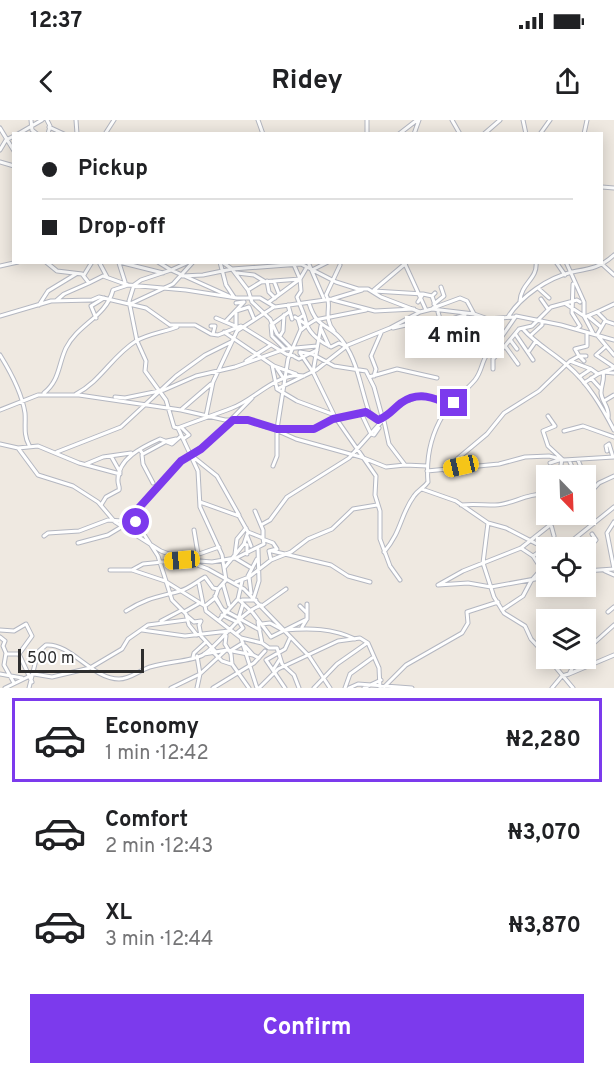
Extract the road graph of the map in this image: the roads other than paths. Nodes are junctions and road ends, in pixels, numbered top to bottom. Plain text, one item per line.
1 (42, 120) edge
2 (46, 120) edge
3 (418, 120) edge
4 (500, 120) edge
5 (31, 122) edge
6 (50, 127) junction
7 (0, 128) edge
8 (49, 132) edge
9 (62, 132) edge
10 (402, 132) edge
11 (486, 132) edge
12 (12, 137) edge
13 (6, 140) junction
14 (12, 148) edge
15 (0, 150) edge
16 (48, 264) edge
17 (91, 264) edge
18 (100, 264) edge
19 (121, 264) edge
20 (125, 264) edge
21 (161, 264) edge
22 (186, 264) edge
23 (189, 264) edge
24 (221, 264) edge
25 (224, 264) edge
26 (293, 264) edge
27 (405, 264) edge
28 (406, 264) edge
29 (536, 264) edge
30 (557, 264) edge
31 (567, 264) edge
32 (599, 264) edge
33 (340, 265) dead end
34 (310, 266) edge
35 (232, 269) junction
36 (171, 270) junction
37 (223, 271) junction
38 (120, 273) junction
39 (163, 273) junction
40 (236, 273) junction
41 (570, 273) junction
42 (78, 274) junction
43 (84, 275) junction
44 (565, 275) junction
45 (614, 275) edge
46 (180, 276) junction
47 (107, 277) junction
48 (300, 279) junction
49 (114, 280) junction
50 (333, 280) junction
51 (265, 281) junction
52 (274, 281) junction
53 (574, 282) junction
54 (89, 283) junction
55 (127, 284) junction
56 (134, 285) junction
57 (441, 287) dead end
58 (165, 288) junction
59 (538, 288) junction
60 (362, 290) junction
61 (249, 291) junction
62 (373, 291) junction
63 (269, 292) junction
64 (417, 293) junction
65 (279, 294) junction
66 (423, 294) junction
67 (231, 296) junction
68 (105, 298) junction
69 (251, 298) junction
70 (275, 298) junction
71 (549, 298) dead end
72 (110, 299) junction
73 (264, 299) junction
74 (541, 299) dead end
75 (243, 300) junction
76 (328, 300) junction
77 (422, 300) junction
78 (57, 301) junction
79 (520, 301) junction
80 (269, 302) junction
81 (418, 302) dead end
82 (574, 302) junction
83 (580, 302) dead end
84 (236, 303) dead end
85 (309, 303) junction
86 (130, 304) junction
87 (298, 304) junction
88 (566, 304) junction
89 (614, 304) edge
90 (39, 305) junction
91 (288, 305) junction
92 (274, 307) junction
93 (414, 309) junction
94 (436, 309) junction
95 (548, 309) junction
96 (573, 309) junction
97 (368, 310) junction
98 (426, 310) junction
99 (236, 311) junction
100 (264, 312) junction
101 (290, 312) junction
102 (420, 312) junction
103 (597, 312) junction
104 (472, 314) junction
105 (284, 315) junction
106 (304, 315) junction
107 (0, 316) edge
108 (516, 316) junction
109 (327, 317) junction
110 (508, 317) junction
111 (585, 317) junction
112 (96, 318) junction
113 (216, 318) dead end
114 (254, 319) junction
115 (316, 320) junction
116 (438, 320) dead end
117 (226, 321) junction
118 (299, 321) junction
119 (541, 321) junction
120 (605, 321) junction
121 (273, 323) junction
122 (614, 324) edge
123 (307, 325) junction
124 (178, 326) junction
125 (321, 326) junction
126 (215, 327) dead end
127 (236, 327) junction
128 (242, 327) junction
129 (601, 327) junction
130 (390, 328) junction
131 (576, 329) junction
132 (524, 330) junction
133 (299, 331) junction
134 (382, 331) junction
135 (224, 332) junction
136 (335, 332) junction
137 (587, 333) junction
138 (213, 334) junction
139 (515, 334) junction
140 (595, 334) junction
141 (279, 336) junction
142 (530, 336) junction
143 (232, 339) junction
144 (319, 339) junction
145 (276, 340) junction
146 (510, 340) junction
147 (614, 340) edge
148 (137, 341) junction
149 (536, 341) junction
150 (272, 345) junction
151 (329, 346) junction
152 (346, 346) junction
153 (505, 346) junction
154 (317, 348) junction
155 (283, 349) junction
156 (517, 349) dead end
157 (607, 350) junction
158 (293, 351) junction
159 (529, 351) junction
160 (309, 354) junction
161 (0, 355) edge
162 (261, 355) junction
163 (316, 356) junction
164 (579, 356) junction
165 (586, 356) dead end
166 (614, 356) edge
167 (304, 357) junction
168 (533, 360) dead end
169 (584, 361) dead end
170 (326, 362) junction
171 (608, 362) junction
172 (568, 363) junction
173 (518, 364) dead end
174 (274, 366) junction
175 (356, 368) junction
176 (614, 368) edge
177 (287, 369) junction
178 (493, 369) dead end
179 (591, 369) junction
180 (217, 371) junction
181 (313, 372) junction
182 (603, 372) junction
183 (614, 373) edge
184 (296, 374) junction
185 (598, 374) junction
186 (306, 376) junction
187 (372, 376) junction
188 (579, 377) junction
189 (285, 378) junction
190 (437, 378) dead end
191 (591, 378) junction
192 (213, 382) junction
193 (276, 382) junction
194 (584, 382) junction
195 (285, 385) junction
196 (277, 389) junction
197 (601, 390) junction
198 (160, 391) junction
199 (42, 394) junction
200 (283, 394) junction
201 (74, 395) junction
202 (614, 395) edge
203 (111, 398) junction
204 (252, 398) junction
205 (22, 401) junction
206 (604, 401) junction
207 (600, 404) junction
208 (143, 405) junction
209 (451, 406) junction
210 (169, 409) junction
211 (0, 410) edge
212 (181, 410) junction
213 (369, 412) junction
214 (609, 412) junction
215 (360, 413) junction
216 (614, 414) edge
217 (206, 416) junction
218 (548, 416) dead end
219 (334, 417) junction
220 (608, 418) junction
221 (383, 419) junction
222 (233, 420) junction
223 (180, 429) junction
224 (276, 430) junction
225 (614, 430) edge
226 (564, 431) dead end
227 (370, 432) junction
228 (182, 437) junction
229 (614, 437) edge
230 (176, 439) junction
231 (0, 444) edge
232 (29, 446) junction
233 (18, 448) junction
234 (357, 449) junction
235 (57, 452) junction
236 (141, 452) junction
237 (607, 452) dead end
238 (133, 453) junction
239 (191, 454) junction
240 (352, 455) junction
241 (111, 456) junction
242 (361, 457) junction
243 (613, 457) edge
244 (561, 459) junction
245 (578, 459) junction
246 (569, 460) junction
247 (550, 463) dead end
248 (84, 464) junction
249 (405, 465) junction
250 (560, 465) edge
251 (571, 465) edge
252 (581, 465) edge
253 (273, 466) dead end
254 (427, 469) junction
255 (444, 470) junction
256 (120, 474) junction
257 (614, 476) edge
258 (153, 483) dead end
259 (596, 486) edge
260 (421, 488) junction
261 (536, 495) edge
262 (200, 502) junction
263 (101, 505) junction
264 (378, 505) junction
265 (461, 505) junction
266 (614, 507) edge
267 (255, 511) dead end
268 (239, 516) junction
269 (113, 520) junction
270 (128, 520) junction
271 (614, 522) edge
272 (488, 523) junction
273 (261, 525) junction
274 (551, 525) joint
275 (123, 526) junction
276 (194, 530) dead end
277 (247, 531) junction
278 (592, 534) dead end
279 (44, 536) dead end
280 (554, 537) dead end
281 (577, 537) edge
282 (594, 537) edge
283 (263, 539) junction
284 (528, 541) junction
285 (78, 543) dead end
286 (152, 544) junction
287 (536, 544) edge
288 (247, 545) junction
289 (219, 547) junction
290 (521, 548) junction
291 (256, 550) junction
292 (272, 551) junction
293 (384, 552) junction
294 (198, 554) junction
295 (248, 554) junction
296 (285, 555) junction
297 (536, 555) edge
298 (533, 556) junction
299 (234, 557) junction
300 (223, 558) junction
301 (258, 558) junction
302 (182, 560) junction
303 (270, 560) junction
304 (536, 560) edge
305 (160, 562) junction
306 (199, 563) junction
307 (483, 563) junction
308 (225, 567) junction
309 (250, 567) junction
310 (614, 569) edge
311 (110, 570) dead end
312 (132, 570) junction
313 (258, 570) junction
314 (596, 570) edge
315 (605, 571) junction
316 (536, 574) edge
317 (614, 575) edge
318 (205, 577) junction
319 (246, 579) junction
320 (536, 579) edge
321 (226, 580) junction
322 (400, 580) dead end
323 (165, 581) junction
324 (531, 581) junction
325 (199, 582) junction
326 (234, 582) junction
327 (370, 582) dead end
328 (223, 584) junction
329 (240, 586) junction
330 (491, 587) junction
331 (218, 589) junction
332 (286, 589) dead end
333 (181, 591) junction
334 (170, 593) junction
335 (226, 593) junction
336 (254, 597) junction
337 (216, 599) junction
338 (238, 599) junction
339 (228, 600) junction
340 (498, 602) junction
341 (243, 604) junction
342 (307, 604) dead end
343 (202, 605) junction
344 (262, 606) junction
345 (300, 606) dead end
346 (218, 607) junction
347 (614, 607) edge
348 (250, 610) junction
349 (502, 610) junction
350 (126, 611) dead end
351 (183, 611) junction
352 (226, 611) junction
353 (608, 612) dead end
354 (213, 615) junction
355 (231, 616) junction
356 (307, 617) junction
357 (187, 618) junction
358 (239, 618) junction
359 (257, 619) junction
360 (219, 620) junction
361 (160, 622) junction
362 (262, 624) junction
363 (614, 625) edge
364 (140, 629) junction
365 (299, 629) junction
366 (0, 630) edge
367 (260, 630) junction
368 (283, 630) junction
369 (228, 633) junction
370 (236, 633) junction
371 (199, 635) junction
372 (0, 637) edge
373 (241, 638) junction
374 (290, 638) junction
375 (355, 639) junction
376 (596, 641) edge
377 (206, 642) junction
378 (261, 643) junction
379 (368, 643) junction
380 (243, 644) junction
381 (296, 644) junction
382 (266, 645) junction
383 (536, 645) edge
384 (285, 649) junction
385 (213, 650) junction
386 (227, 650) junction
387 (265, 651) junction
388 (279, 652) junction
389 (6, 653) junction
390 (19, 654) junction
391 (245, 654) junction
392 (253, 655) junction
393 (614, 655) edge
394 (309, 656) junction
395 (195, 657) junction
396 (269, 657) junction
397 (373, 657) junction
398 (259, 658) junction
399 (281, 658) junction
400 (219, 659) junction
401 (232, 664) junction
402 (249, 666) junction
403 (286, 667) junction
404 (90, 668) junction
405 (556, 669) edge
406 (572, 669) edge
407 (273, 671) junction
408 (238, 673) junction
409 (0, 674) edge
410 (200, 674) junction
411 (569, 674) junction
412 (10, 675) junction
413 (32, 675) junction
414 (562, 676) junction
415 (324, 677) junction
416 (23, 679) junction
417 (381, 680) junction
418 (14, 683) junction
419 (369, 686) junction
420 (382, 687) edge
421 (5, 688) edge
422 (29, 688) edge
423 (171, 688) edge
424 (197, 688) edge
425 (213, 688) edge
426 (249, 688) edge
427 (258, 688) edge
428 (285, 688) edge
429 (299, 688) edge
430 (314, 688) edge
431 (330, 688) edge
432 (347, 688) edge
433 (364, 688) edge
434 (412, 688) edge
435 (552, 688) edge
436 (573, 688) edge

1 - 5 street
2 - 6 street
3 - 10 street
4 - 11 street
6 - 8 street
6 - 9 street
7 - 13 street
12 - 13 street
13 - 14 street
13 - 15 street
16 - 42 street
17 - 43 street
18 - 47 street
19 - 38 street
20 - 39 street
21 - 36 street
22 - 36 street
23 - 46 street
24 - 37 street
25 - 35 street
26 - 34 street
26 - 35 street
26 - 48 street
27 - 62 street
28 - 64 street
29 - 79 street
30 - 44 street
31 - 41 street
32 - 41 street
32 - 45 street
33 - 50 street
34 - 48 street
34 - 50 street
34 - 76 street
35 - 37 street
35 - 40 street
36 - 39 street
36 - 46 street
37 - 46 street
37 - 67 street
38 - 49 street
38 - 55 street
39 - 56 street
40 - 51 street
40 - 61 street
41 - 44 street
41 - 53 street
42 - 43 street
42 - 90 street
43 - 54 street
44 - 59 street
46 - 58 street
46 - 67 street
47 - 49 street
47 - 54 street
48 - 52 street
48 - 65 street
48 - 87 street
49 - 55 street
50 - 60 street
50 - 76 street
51 - 52 street
51 - 61 street
51 - 63 street
52 - 65 street
53 - 82 street
53 - 111 street
54 - 78 street
55 - 56 street
55 - 72 street
56 - 58 street
56 - 86 street
57 - 94 street
58 - 67 street
58 - 86 street
59 - 71 street
59 - 79 street
60 - 62 street
60 - 76 street
61 - 69 street
61 - 75 street
62 - 64 street
62 - 93 street
63 - 70 street
63 - 73 street
64 - 66 street
64 - 77 street
65 - 70 street
66 - 77 street
66 - 94 street
67 - 75 street
68 - 72 street
68 - 78 street
68 - 112 street
69 - 73 street
69 - 75 street
69 - 100 street
70 - 80 street
72 - 86 street
72 - 112 street
73 - 80 street
74 - 95 street
75 - 84 street
75 - 99 street
76 - 85 street
76 - 97 street
76 - 109 street
77 - 81 street
77 - 98 street
78 - 90 street
79 - 110 street
80 - 92 street
82 - 83 street
82 - 88 street
82 - 96 street
85 - 87 street
85 - 115 street
86 - 124 street
86 - 148 street
87 - 91 street
87 - 106 street
88 - 95 street
88 - 96 street
89 - 103 street
90 - 107 street
91 - 92 street
91 - 101 street
92 - 100 street
93 - 97 street
93 - 102 street
94 - 98 street
94 - 104 street
94 - 104 street
94 - 116 street
95 - 119 street
96 - 111 street
96 - 131 street
97 - 109 street
98 - 102 street
99 - 114 street
99 - 117 street
99 - 127 street
100 - 114 street
100 - 121 street
101 - 105 street
101 - 118 street
102 - 130 street
103 - 111 street
103 - 120 street
104 - 110 street
104 - 130 street
105 - 121 street
105 - 141 street
106 - 118 street
106 - 123 street
108 - 110 street
108 - 119 street
108 - 209 street
109 - 115 street
109 - 136 street
111 - 129 street
111 - 140 street
112 - 199 street
113 - 117 street
114 - 128 street
115 - 123 street
115 - 125 street
117 - 127 street
118 - 123 street
118 - 133 street
119 - 131 street
119 - 132 street
119 - 142 street
120 - 122 street
120 - 129 street
121 - 141 street
121 - 145 street
123 - 133 street
123 - 144 street
124 - 138 street
124 - 148 street
125 - 136 street
125 - 144 street
125 - 151 street
126 - 138 street
127 - 128 street
127 - 135 street
128 - 143 street
128 - 150 street
129 - 140 street
130 - 134 street
131 - 137 street
132 - 139 street
132 - 142 street
133 - 158 street
134 - 152 street
134 - 187 street
135 - 138 street
135 - 143 street
136 - 152 street
137 - 140 street
137 - 164 street
139 - 146 street
139 - 159 street
140 - 147 street
140 - 157 street
141 - 145 street
141 - 158 street
142 - 149 street
143 - 162 street
143 - 180 street
143 - 198 street
144 - 151 street
144 - 154 street
145 - 150 street
145 - 155 street
146 - 153 street
146 - 156 street
147 - 157 street
148 - 198 street
148 - 201 street
149 - 159 street
149 - 172 street
150 - 155 street
150 - 162 street
151 - 152 street
152 - 170 street
152 - 175 street
153 - 173 street
153 - 178 street
154 - 158 street
154 - 160 street
154 - 163 street
155 - 158 street
155 - 162 street
157 - 166 street
157 - 171 street
158 - 160 street
158 - 167 street
158 - 167 street
158 - 177 street
159 - 168 street
160 - 163 street
160 - 167 street
161 - 205 street
162 - 174 street
162 - 180 street
163 - 170 street
163 - 181 street
164 - 165 street
164 - 169 street
164 - 172 street
166 - 171 street
167 - 181 street
170 - 175 street
170 - 181 street
171 - 176 street
172 - 179 street
172 - 188 street
172 - 255 street
174 - 177 street
174 - 189 street
174 - 193 street
175 - 187 street
175 - 213 street
176 - 182 street
177 - 184 street
177 - 189 street
179 - 185 street
179 - 188 street
180 - 192 street
180 - 198 street
181 - 186 street
181 - 219 street
182 - 183 street
182 - 185 street
182 - 197 street
184 - 186 street
184 - 189 street
185 - 191 street
186 - 195 street
187 - 190 street
187 - 221 street
188 - 194 street
189 - 193 street
189 - 195 street
191 - 194 street
191 - 197 street
192 - 212 street
192 - 217 street
193 - 196 street
193 - 204 street
194 - 207 street
195 - 196 street
195 - 200 street
196 - 200 street
197 - 206 street
198 - 203 street
198 - 208 street
198 - 210 street
199 - 201 street
199 - 205 street
200 - 219 street
200 - 224 street
201 - 203 street
202 - 206 street
203 - 208 street
204 - 217 street
204 - 222 street
205 - 211 street
205 - 232 street
206 - 207 street
206 - 214 street
207 - 220 street
208 - 210 street
208 - 235 street
209 - 221 street
209 - 254 street
210 - 212 street
210 - 223 street
212 - 217 street
213 - 215 street
213 - 221 street
214 - 216 street
214 - 220 street
215 - 219 street
215 - 227 street
217 - 222 street
217 - 223 street
218 - 244 street
219 - 224 street
219 - 234 street
220 - 225 street
221 - 227 street
221 - 249 street
222 - 224 street
222 - 239 street
223 - 228 street
223 - 228 street
223 - 230 street
224 - 240 street
224 - 253 street
226 - 229 street
227 - 234 street
228 - 230 street
228 - 239 street
230 - 236 street
231 - 233 street
232 - 233 street
232 - 235 street
233 - 263 street
234 - 240 street
234 - 242 street
235 - 248 street
236 - 238 street
236 - 258 street
237 - 243 street
238 - 241 street
238 - 256 street
239 - 262 street
239 - 268 street
239 - 270 street
240 - 242 street
240 - 273 street
241 - 248 street
241 - 256 street
242 - 249 street
242 - 264 street
243 - 245 street
244 - 246 street
244 - 247 street
244 - 250 street
244 - 255 street
245 - 246 street
245 - 252 street
246 - 251 street
248 - 256 street
249 - 254 street
254 - 255 street
254 - 260 street
256 - 263 street
257 - 259 street
260 - 265 street
260 - 293 street
261 - 265 street
262 - 268 street
262 - 289 street
263 - 269 street
264 - 293 street
264 - 296 street
265 - 272 street
266 - 281 street
267 - 273 street
268 - 277 street
269 - 270 street
269 - 275 street
269 - 279 street
270 - 275 street
270 - 286 street
271 - 310 street
272 - 284 street
272 - 307 street
273 - 283 street
274 - 280 street
274 - 284 street
275 - 285 street
275 - 286 street
276 - 294 street
277 - 283 street
277 - 288 street
277 - 288 street
277 - 299 street
278 - 282 street
283 - 291 street
283 - 292 street
284 - 287 street
284 - 290 street
286 - 302 street
286 - 305 street
288 - 291 street
288 - 295 street
288 - 299 street
289 - 294 street
289 - 300 street
290 - 298 street
290 - 307 street
291 - 295 street
291 - 301 street
292 - 296 street
292 - 303 street
293 - 322 street
294 - 302 street
294 - 306 street
295 - 299 street
296 - 303 street
296 - 327 street
297 - 298 street
298 - 304 street
299 - 300 street
299 - 308 street
299 - 309 street
300 - 306 street
300 - 308 street
301 - 309 street
301 - 313 street
302 - 305 street
302 - 306 street
303 - 313 street
305 - 312 street
305 - 323 street
306 - 318 street
306 - 321 street
307 - 330 street
307 - 330 street
308 - 321 street
309 - 319 street
310 - 315 street
311 - 312 street
312 - 323 street
313 - 319 street
313 - 336 street
314 - 315 street
315 - 317 street
316 - 324 street
318 - 325 street
318 - 331 street
319 - 326 street
319 - 329 street
319 - 336 street
320 - 324 street
321 - 326 street
321 - 328 street
323 - 333 street
323 - 334 street
324 - 330 street
324 - 349 street
325 - 333 street
325 - 343 street
326 - 329 street
328 - 331 street
328 - 335 street
329 - 336 street
329 - 338 street
330 - 340 street
331 - 337 street
332 - 344 street
333 - 334 street
333 - 343 street
334 - 350 street
334 - 351 street
335 - 337 street
335 - 339 street
336 - 338 street
336 - 344 street
337 - 339 street
337 - 343 street
337 - 346 street
337 - 352 street
338 - 339 street
338 - 341 street
338 - 352 street
339 - 352 street
340 - 349 street
340 - 420 street
341 - 348 street
341 - 358 street
342 - 356 street
343 - 351 street
343 - 354 street
344 - 348 street
344 - 368 street
345 - 356 street
346 - 352 street
346 - 354 street
347 - 353 street
348 - 358 street
348 - 359 street
349 - 383 street
351 - 357 street
351 - 361 street
352 - 355 street
352 - 355 street
352 - 360 street
354 - 360 street
355 - 358 street
355 - 358 street
356 - 365 street
356 - 368 street
357 - 361 street
357 - 371 street
357 - 371 street
358 - 367 street
358 - 369 street
358 - 370 street
359 - 362 street
359 - 367 street
360 - 369 street
361 - 364 street
362 - 368 street
362 - 368 street
363 - 376 street
364 - 371 street
364 - 404 street
365 - 368 street
365 - 375 street
366 - 390 street
367 - 378 street
368 - 374 street
369 - 370 street
369 - 371 street
369 - 385 street
369 - 386 street
370 - 373 street
371 - 377 street
372 - 389 street
373 - 378 street
373 - 380 street
374 - 381 street
374 - 384 street
375 - 379 street
375 - 394 street
377 - 385 street
377 - 395 street
378 - 382 street
379 - 397 street
379 - 415 street
380 - 386 street
380 - 391 street
380 - 392 street
381 - 384 street
381 - 394 street
382 - 387 street
382 - 388 street
384 - 388 street
384 - 399 street
385 - 386 street
385 - 395 street
385 - 400 street
386 - 391 street
386 - 400 street
386 - 401 street
387 - 396 street
387 - 398 street
388 - 396 street
388 - 399 street
389 - 390 street
389 - 412 street
390 - 413 street
391 - 392 street
391 - 402 street
392 - 398 street
393 - 411 street
394 - 403 street
394 - 415 street
395 - 404 street
395 - 410 street
396 - 407 street
397 - 417 street
397 - 432 street
398 - 402 street
399 - 403 street
399 - 407 street
400 - 401 street
400 - 410 street
401 - 408 street
402 - 408 street
402 - 427 street
403 - 407 street
403 - 429 street
404 - 413 street
404 - 413 street
405 - 414 street
406 - 411 street
407 - 427 street
407 - 428 street
408 - 425 street
408 - 426 street
409 - 412 street
410 - 423 street
410 - 424 street
411 - 414 street
412 - 416 street
412 - 418 street
413 - 416 street
413 - 422 street
414 - 435 street
414 - 436 street
415 - 430 street
415 - 431 street
416 - 418 street
417 - 419 street
417 - 420 street
418 - 421 street
419 - 420 street
419 - 432 street
419 - 433 street
420 - 434 street

